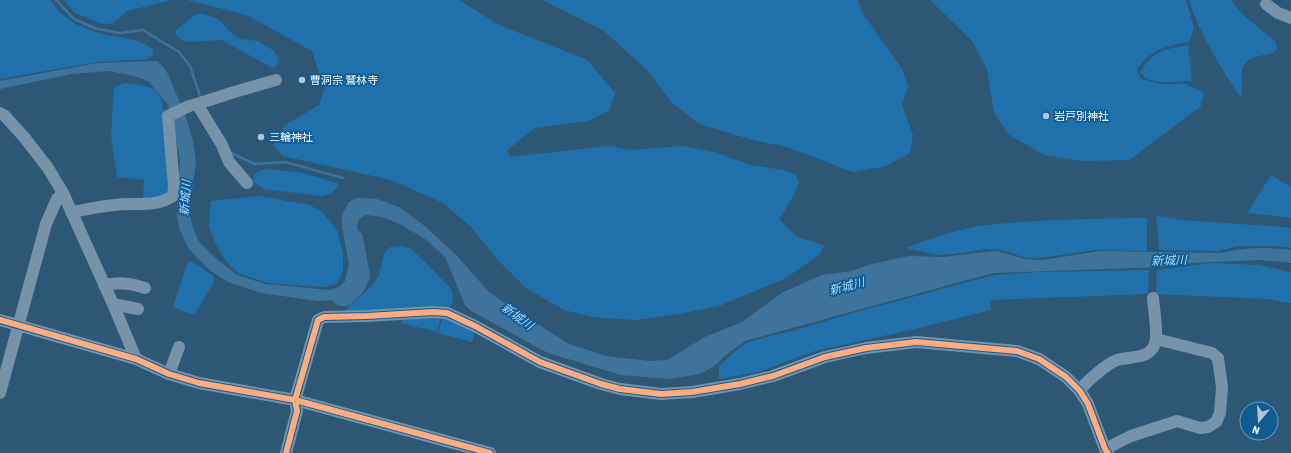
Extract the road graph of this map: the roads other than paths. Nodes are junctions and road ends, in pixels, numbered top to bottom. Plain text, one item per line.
1 (1266, 4) dead end
2 (1291, 18) edge
3 (276, 80) dead end
4 (197, 104) junction
5 (0, 113) edge
6 (247, 183) dead end
7 (63, 193) junction
8 (71, 212) junction
9 (104, 285) junction
10 (145, 288) dead end
11 (1153, 298) dead end
12 (113, 304) junction
13 (138, 309) dead end
14 (0, 320) edge
15 (18, 324) junction
16 (1156, 339) junction
17 (179, 347) dead end
18 (136, 359) junction
19 (168, 374) junction
20 (1080, 391) junction
21 (0, 393) edge
22 (295, 400) junction
23 (1107, 451) edge
24 (286, 453) edge
25 (490, 453) edge

1 - 2 street
3 - 4 street
4 - 6 street
4 - 8 street
5 - 7 street
7 - 8 street
7 - 15 street
8 - 9 street
9 - 10 street
9 - 12 street
11 - 16 street
12 - 13 street
12 - 18 street
14 - 15 street
15 - 18 street
15 - 21 street
16 - 20 street
16 - 23 street
17 - 19 street
18 - 19 street
19 - 22 street
20 - 22 street
20 - 23 street
22 - 24 street
22 - 25 street

